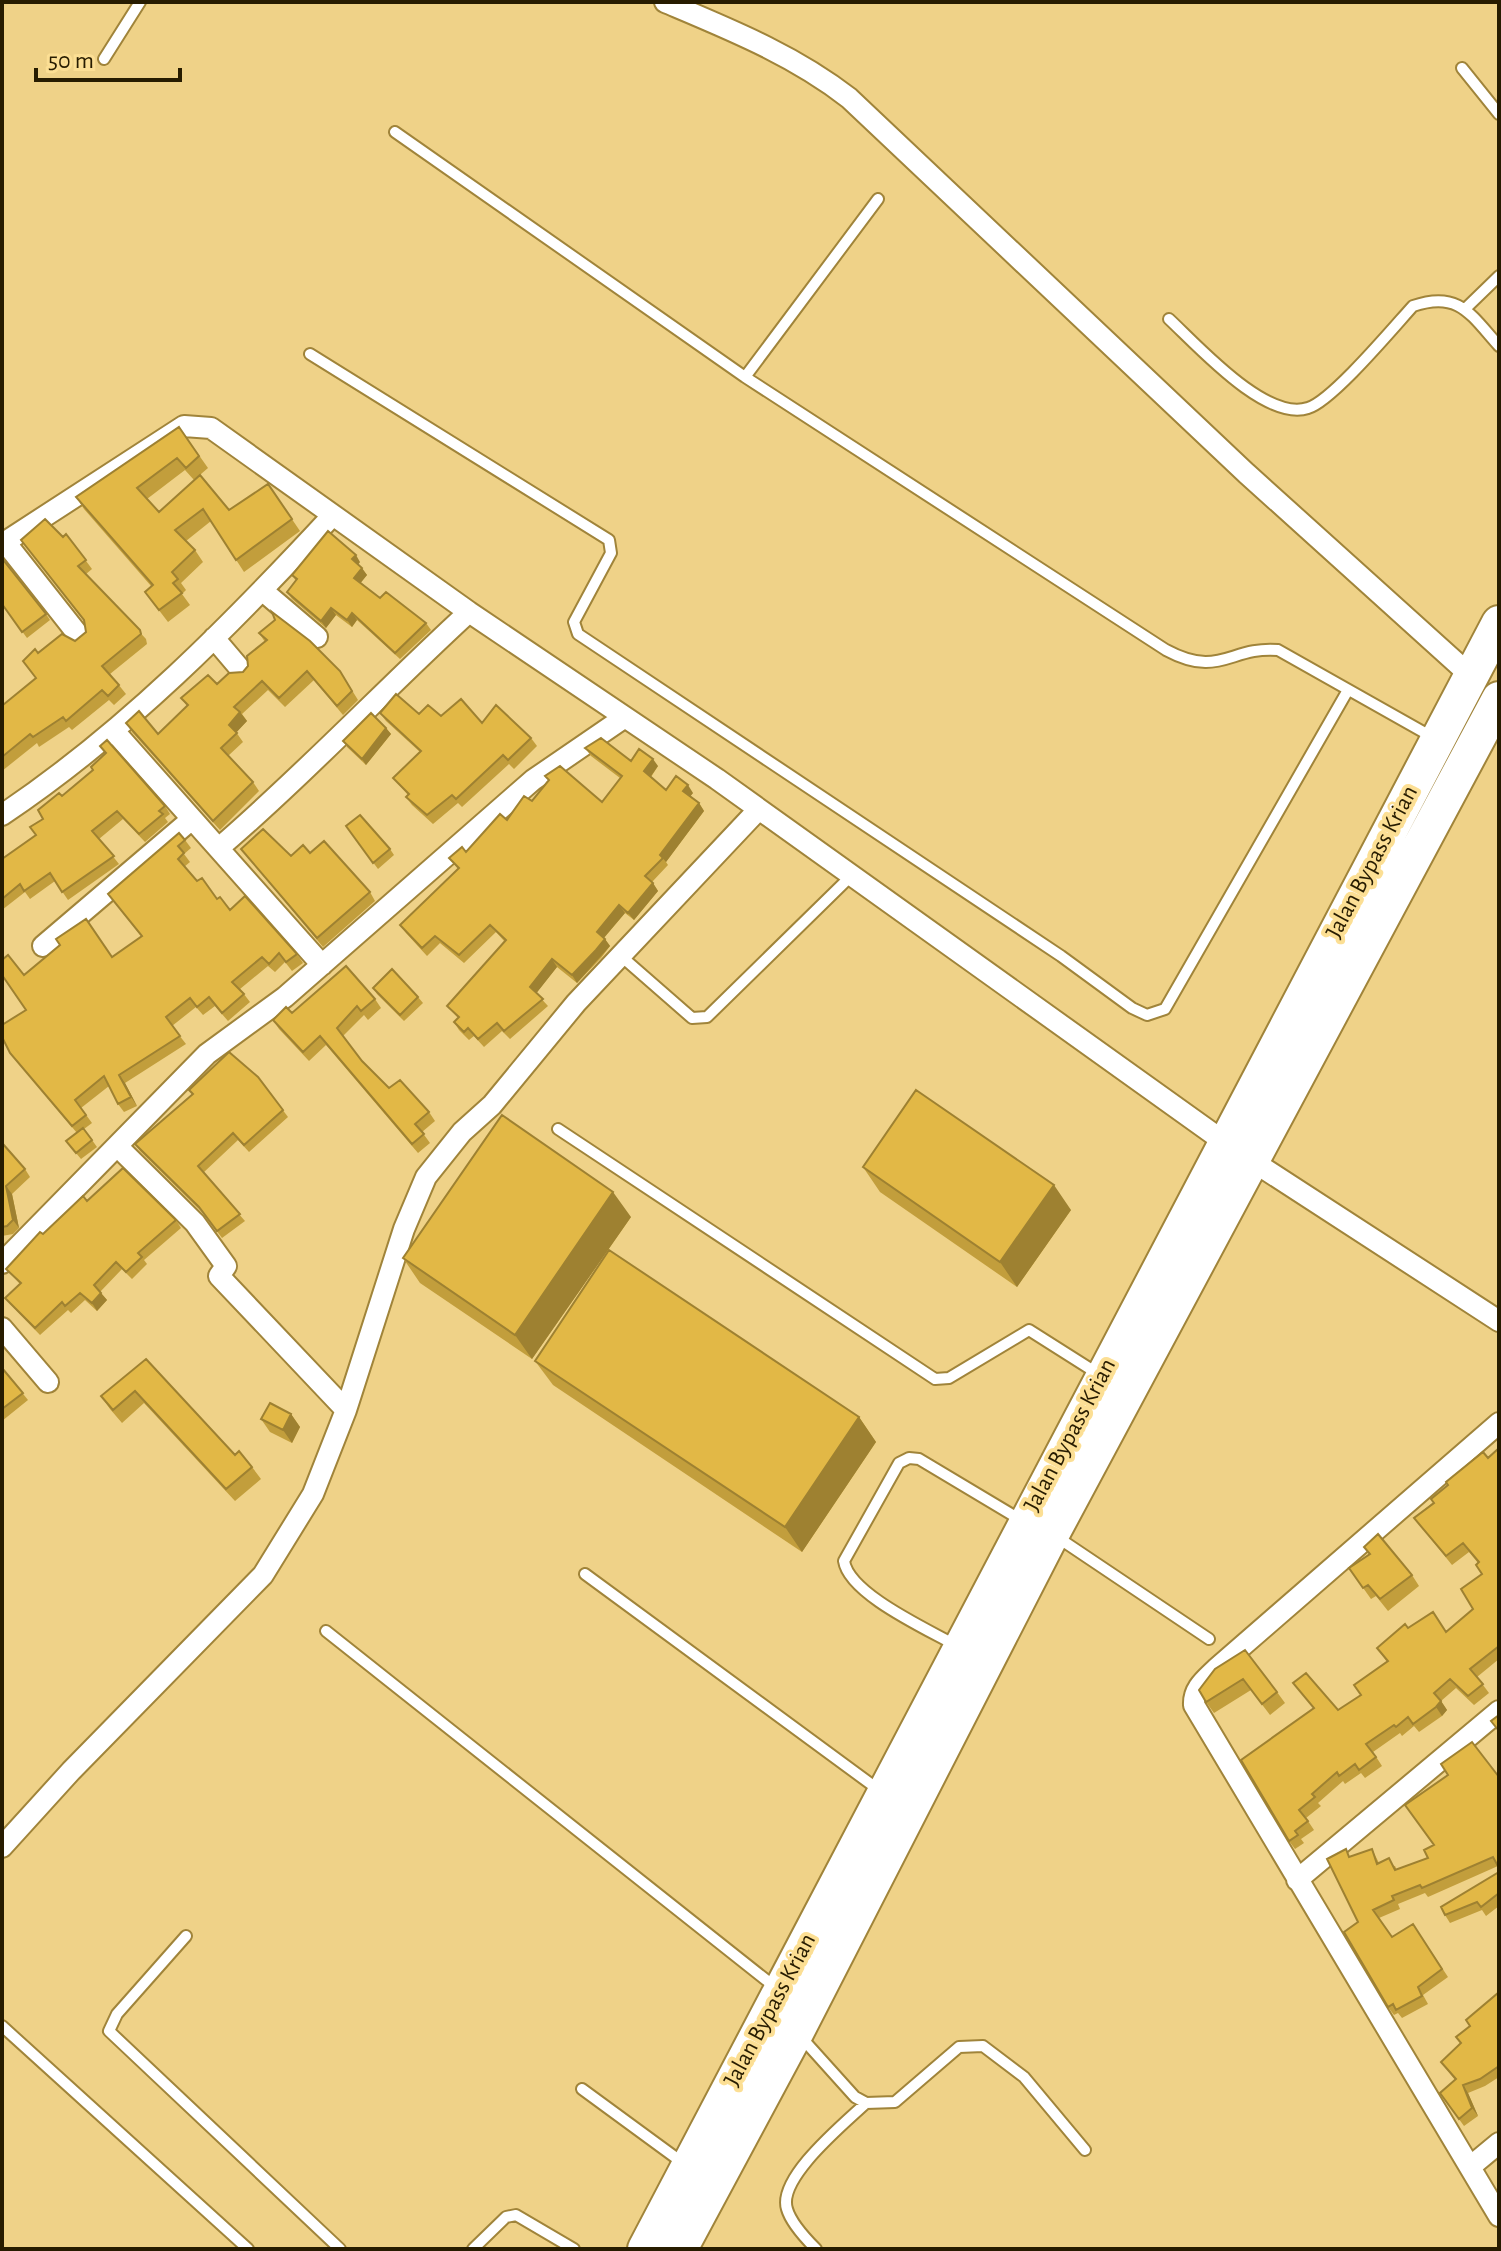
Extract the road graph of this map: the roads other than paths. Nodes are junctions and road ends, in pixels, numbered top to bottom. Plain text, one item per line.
1 (140, 2) edge
2 (665, 2) edge
3 (104, 59) dead end
4 (1462, 68) dead end
5 (1499, 114) edge
6 (395, 132) dead end
7 (878, 199) dead end
8 (1499, 276) edge
9 (1465, 309) junction
10 (1169, 319) dead end
11 (1499, 346) edge
12 (310, 354) dead end
13 (745, 377) junction
14 (332, 516) junction
15 (4, 543) edge
16 (263, 591) junction
17 (469, 612) junction
18 (1499, 623) edge
19 (80, 637) edge
20 (317, 637) dead end
21 (214, 638) junction
22 (242, 671) edge
23 (1471, 676) junction
24 (1348, 690) junction
25 (1499, 699) edge
26 (625, 717) junction
27 (114, 731) junction
28 (1436, 739) junction
29 (757, 811) junction
30 (2, 815) edge
31 (192, 819) junction
32 (220, 847) junction
33 (851, 876) junction
34 (43, 946) dead end
35 (621, 956) junction
36 (322, 965) junction
37 (558, 1129) dead end
38 (1224, 1142) junction
39 (117, 1146) junction
40 (1253, 1162) junction
41 (2, 1263) edge
42 (1499, 1321) edge
43 (2, 1328) edge
44 (1102, 1376) junction
45 (48, 1382) dead end
46 (346, 1410) junction
47 (1499, 1423) edge
48 (1038, 1528) junction
49 (585, 1574) dead end
50 (326, 1631) dead end
51 (1209, 1639) dead end
52 (960, 1648) junction
53 (1495, 1723) edge
54 (884, 1794) junction
55 (2, 1847) edge
56 (1297, 1880) junction
57 (186, 1936) dead end
58 (780, 1991) junction
59 (2, 2026) edge
60 (796, 2033) junction
61 (582, 2089) dead end
62 (866, 2103) junction
63 (1499, 2143) edge
64 (1085, 2150) dead end
65 (688, 2166) junction
66 (1470, 2167) junction
67 (1499, 2216) edge
68 (248, 2249) edge
69 (340, 2249) edge
70 (473, 2249) edge
71 (574, 2249) edge
72 (645, 2249) edge
73 (680, 2249) edge
74 (816, 2249) edge

1 - 3 lane
2 - 23 street
4 - 5 lane
6 - 13 lane
7 - 13 lane
8 - 9 lane
9 - 10 lane
9 - 11 lane
12 - 24 lane
13 - 24 lane
14 - 15 street
14 - 16 street
14 - 17 street
15 - 19 street
16 - 20 street
16 - 21 street
17 - 26 street
17 - 32 street
18 - 23 highway, Jalan Bypass Krian
21 - 22 street
21 - 27 street
23 - 28 highway, Jalan Bypass Krian
24 - 28 lane
25 - 40 highway, Jalan Bypass Krian
26 - 29 street
26 - 36 street
27 - 30 street
27 - 31 street
28 - 38 highway, Jalan Bypass Krian
29 - 33 street
29 - 35 street
31 - 32 street
31 - 34 street
32 - 36 street
33 - 35 lane
33 - 38 street
35 - 46 street
36 - 39 street
37 - 44 lane
38 - 40 street
38 - 44 highway, Jalan Bypass Krian
39 - 41 street
39 - 46 street
40 - 42 street
40 - 48 highway, Jalan Bypass Krian
43 - 45 street
44 - 48 highway, Jalan Bypass Krian
46 - 55 street
47 - 56 street
48 - 51 lane
48 - 52 highway, Jalan Bypass Krian
48 - 52 lane
48 - 60 highway, Jalan Bypass Krian
49 - 54 lane
50 - 58 lane
52 - 54 highway, Jalan Bypass Krian
53 - 56 street
54 - 58 highway, Jalan Bypass Krian
56 - 66 street
57 - 69 lane
58 - 65 highway, Jalan Bypass Krian
59 - 68 lane
60 - 62 lane
60 - 73 highway, Jalan Bypass Krian
61 - 65 lane
62 - 64 lane
62 - 74 lane
63 - 66 street
65 - 72 highway, Jalan Bypass Krian
66 - 67 street
70 - 71 lane

